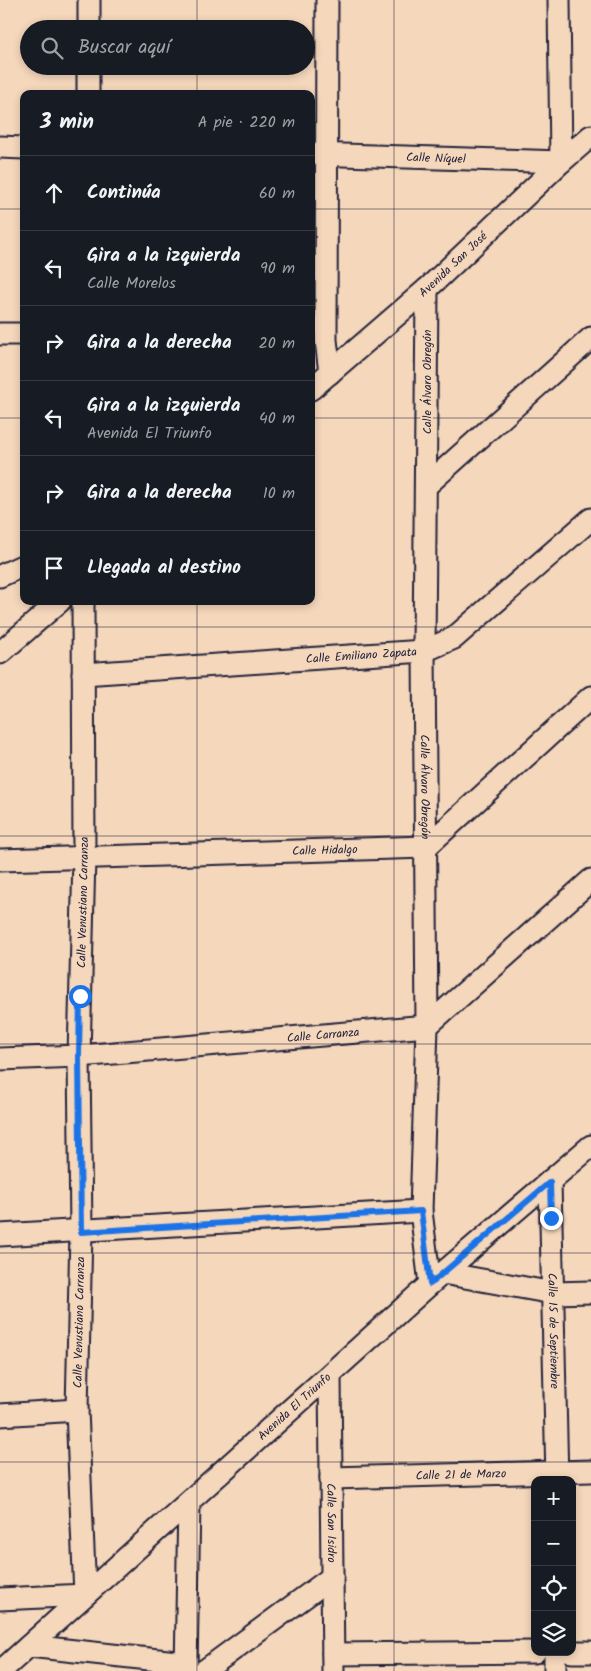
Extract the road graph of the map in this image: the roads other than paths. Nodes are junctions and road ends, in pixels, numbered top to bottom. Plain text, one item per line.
1 (89, 0) edge
2 (327, 0) edge
3 (559, 0) edge
4 (89, 20) edge
5 (88, 75) edge
6 (88, 90) edge
7 (591, 136) edge
8 (0, 147) edge
9 (20, 148) edge
10 (320, 154) edge
11 (561, 162) junction
12 (428, 289) junction
13 (0, 334) edge
14 (20, 334) edge
15 (591, 338) edge
16 (319, 340) edge
17 (330, 373) junction
18 (315, 386) edge
19 (426, 485) junction
20 (591, 519) edge
21 (20, 567) edge
22 (0, 576) edge
23 (55, 605) edge
24 (83, 605) edge
25 (424, 651) junction
26 (0, 652) edge
27 (84, 674) junction
28 (591, 697) edge
29 (426, 847) junction
30 (84, 856) junction
31 (0, 860) edge
32 (591, 880) edge
33 (427, 1026) junction
34 (79, 1056) junction
35 (0, 1059) edge
36 (591, 1146) edge
37 (550, 1182) junction
38 (421, 1211) junction
39 (81, 1232) junction
40 (0, 1235) edge
41 (437, 1278) junction
42 (591, 1292) edge
43 (553, 1293) junction
44 (330, 1375) junction
45 (77, 1410) junction
46 (0, 1415) edge
47 (591, 1471) edge
48 (557, 1475) edge
49 (331, 1478) junction
50 (189, 1502) junction
51 (332, 1577) junction
52 (85, 1595) junction
53 (0, 1599) edge
54 (29, 1646) junction
55 (531, 1652) edge
56 (576, 1652) edge
57 (591, 1652) edge
58 (555, 1656) edge
59 (333, 1662) edge
60 (192, 1668) edge
61 (1, 1671) edge
62 (555, 1671) edge

1 - 4 street
2 - 10 street
3 - 11 street
5 - 6 street
7 - 11 street, Avenida San José
8 - 9 street
10 - 11 street, Calle Níquel
10 - 16 street
11 - 12 street, Avenida San José
12 - 17 street, Avenida San José
12 - 19 street, Calle Álvaro Obregón
13 - 14 street
15 - 19 street
16 - 17 street
17 - 18 street, Avenida San José
19 - 25 street, Calle Álvaro Obregón
20 - 25 street, Calle Emiliano Zapata
21 - 22 street
23 - 26 street
24 - 27 street, Calle Venustiano Carranza
25 - 27 street, Calle Emiliano Zapata
25 - 29 street, Calle Álvaro Obregón
27 - 30 street, Calle Venustiano Carranza
28 - 29 street
29 - 30 street, Calle Hidalgo
29 - 33 street, Calle Álvaro Obregón
30 - 31 street, Calle Hidalgo
30 - 34 street, Calle Venustiano Carranza
32 - 33 street
33 - 34 street, Calle Carranza
33 - 38 street, Calle Álvaro Obregón
34 - 35 street, Calle Carranza
34 - 39 street, Calle Venustiano Carranza
36 - 37 street, Avenida El Triunfo
37 - 41 street, Avenida El Triunfo
37 - 43 street, Calle 15 de Septiembre
38 - 39 street
38 - 41 street, Calle Álvaro Obregón
39 - 40 street
39 - 45 street, Calle Venustiano Carranza
41 - 43 street
41 - 44 street, Avenida El Triunfo
42 - 43 street
43 - 48 street, Calle 15 de Septiembre
44 - 49 street, Calle San Isidro
44 - 50 street, Avenida El Triunfo
45 - 46 street
45 - 52 street, Calle Venustiano Carranza
47 - 48 street, Calle 21 de Marzo
48 - 49 street, Calle 21 de Marzo
49 - 51 street, Calle San Isidro
50 - 52 street, Avenida El Triunfo
50 - 60 street
51 - 59 street, Calle San Isidro
51 - 60 street
52 - 53 street
52 - 54 street, Avenida El Triunfo
54 - 60 street
54 - 61 street, Avenida El Triunfo
55 - 59 street
56 - 57 street
58 - 62 street

